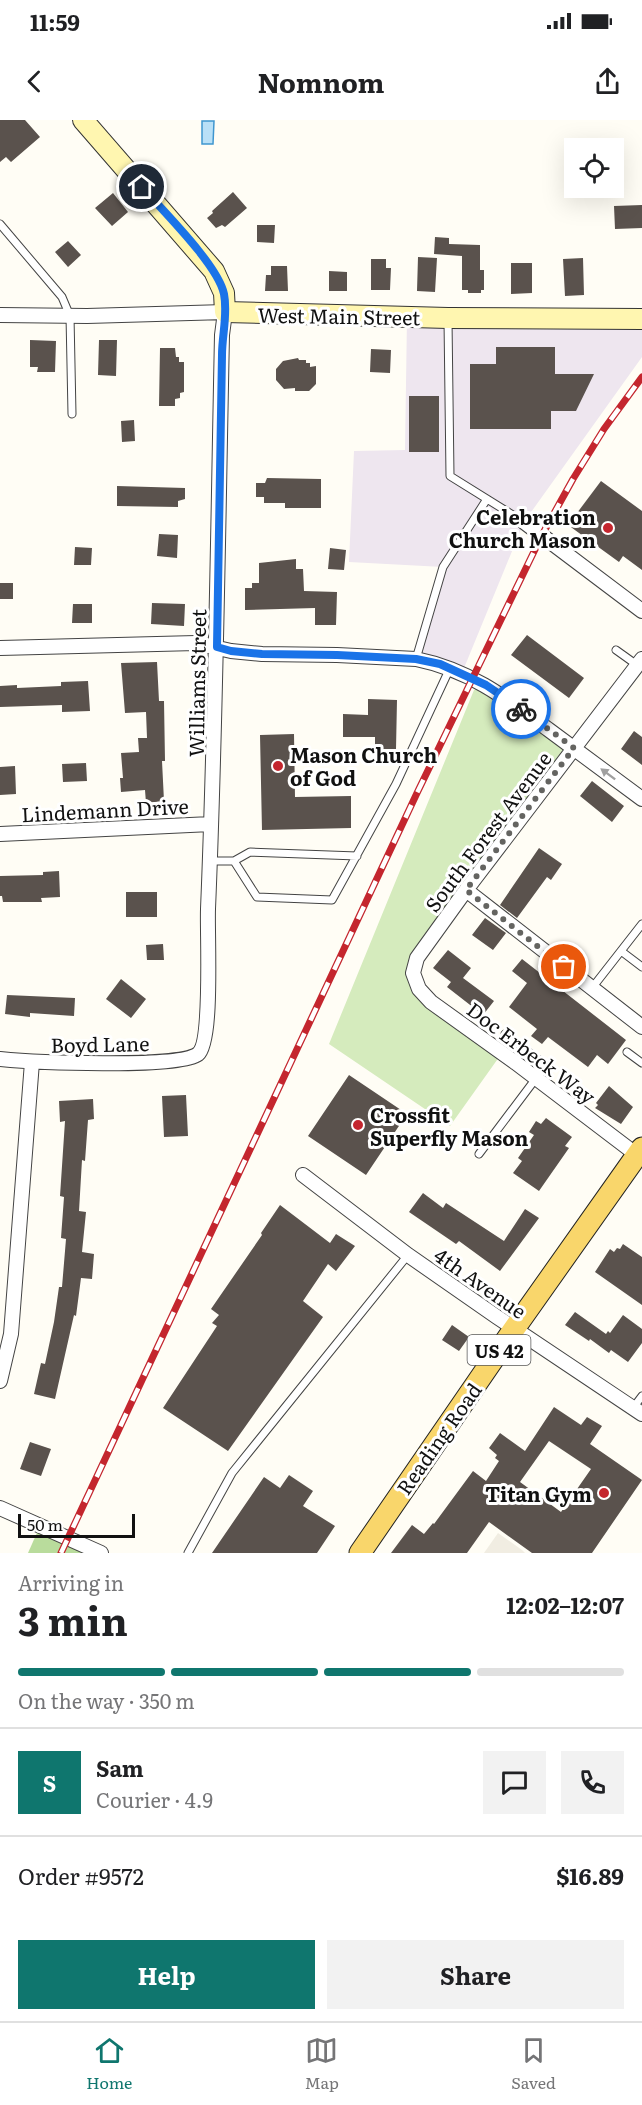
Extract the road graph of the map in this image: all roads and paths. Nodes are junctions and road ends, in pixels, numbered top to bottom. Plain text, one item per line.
1 (83, 120) edge
2 (0, 224) edge
3 (225, 312) junction
4 (0, 315) edge
5 (70, 316) junction
6 (448, 318) junction
7 (642, 319) edge
8 (72, 414) dead end
9 (486, 499) junction
10 (524, 522) joint
11 (642, 611) edge
12 (217, 647) junction
13 (0, 648) edge
14 (616, 650) dead end
15 (416, 659) junction
16 (640, 662) edge
17 (450, 668) junction
18 (574, 748) junction
19 (642, 800) edge
20 (212, 824) junction
21 (0, 834) edge
22 (357, 856) junction
23 (210, 861) junction
24 (234, 861) junction
25 (466, 890) junction
26 (642, 924) edge
27 (621, 951) junction
28 (642, 967) edge
29 (413, 974) joint
30 (592, 988) junction
31 (642, 1027) edge
32 (505, 1034) dead end
33 (627, 1052) dead end
34 (200, 1053) joint
35 (0, 1059) edge
36 (32, 1062) junction
37 (642, 1063) edge
38 (536, 1078) junction
39 (640, 1151) edge
40 (479, 1154) dead end
41 (303, 1175) dead end
42 (408, 1255) junction
43 (514, 1329) junction
44 (0, 1381) edge
45 (642, 1396) edge
46 (638, 1411) edge
47 (0, 1508) edge
48 (101, 1553) edge
49 (188, 1553) edge
50 (360, 1553) edge

1 - 3 main road
2 - 5 lane
3 - 5 street, West Main Street
3 - 6 main road, West Main Street
3 - 12 street, Williams Street
4 - 5 street, West Main Street
5 - 8 lane
6 - 7 main road, West Main Street
6 - 9 lane
9 - 10 lane
9 - 15 lane
10 - 11 street
12 - 13 street
12 - 15 street
12 - 20 street, Williams Street
14 - 16 lane
15 - 17 street
16 - 18 street, South Forest Avenue
17 - 18 street
17 - 22 lane
19 -> 18 street
18 - 25 street, South Forest Avenue
20 - 21 street, Lindemann Drive
20 - 23 street, Williams Street
22 - 24 lane
22 - 24 lane
23 - 24 lane
23 - 34 street, Williams Street
25 - 29 street, South Forest Avenue
25 - 30 street
26 - 27 lane
27 - 28 lane
27 - 30 lane
29 - 38 street, Doc Erbeck Way
30 - 31 street
32 - 38 lane
33 - 37 lane
34 - 36 street, Boyd Lane
35 - 36 street, Boyd Lane
36 - 44 street
38 - 39 street, Doc Erbeck Way
38 - 40 lane
39 - 43 main road, Reading Road / US 42
41 - 42 street, 4th Avenue
42 - 43 street, 4th Avenue
42 - 49 lane
43 - 46 street, 4th Avenue
43 - 50 main road, Reading Road / US 42
45 - 46 lane
47 - 48 street

